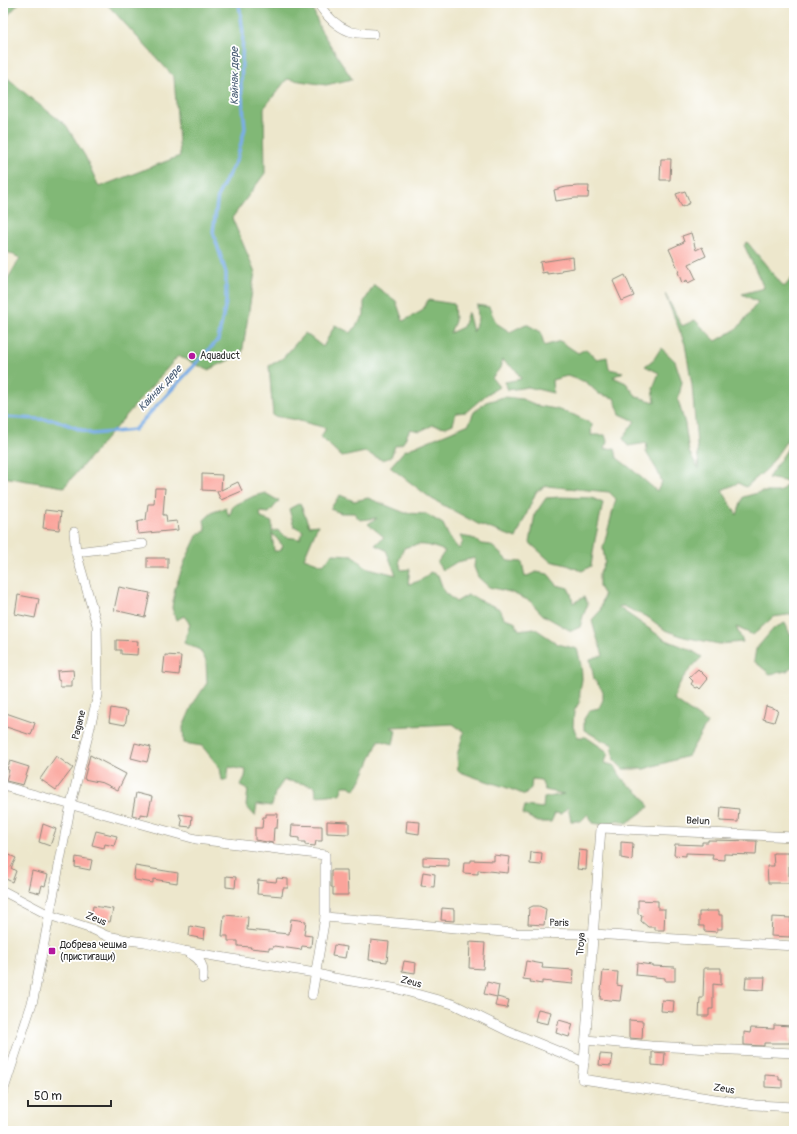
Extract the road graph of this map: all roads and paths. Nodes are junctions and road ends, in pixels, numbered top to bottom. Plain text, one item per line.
1 (318, 3) edge
2 (374, 34) dead end
3 (74, 532) dead end
4 (143, 544) dead end
5 (76, 552) junction
6 (3, 786) edge
7 (71, 804) junction
8 (601, 828) joint
9 (794, 837) edge
10 (3, 891) edge
11 (49, 915) junction
12 (325, 917) junction
13 (593, 934) junction
14 (794, 946) edge
15 (184, 950) junction
16 (316, 973) junction
17 (203, 979) dead end
18 (312, 995) dead end
19 (586, 1040) junction
20 (794, 1053) edge
21 (584, 1062) junction
22 (3, 1092) edge
23 (794, 1107) edge

1 - 2 street
3 - 5 street, Pagane
4 - 5 street
5 - 7 street, Pagane
6 - 7 street
7 - 11 street, Pagane
7 - 12 street
8 - 9 street, Belun
8 - 13 street, Troya
10 - 11 street, Zeus
11 - 15 street, Zeus
11 - 22 street, Pagane
12 - 13 street, Paris
12 - 16 street
13 - 14 street, Paris
13 - 19 street, Troya
15 - 16 street, Zeus
15 - 17 street
16 - 18 street
16 - 21 street, Zeus
19 - 20 street
19 - 21 street, Troya
21 - 23 street, Zeus

